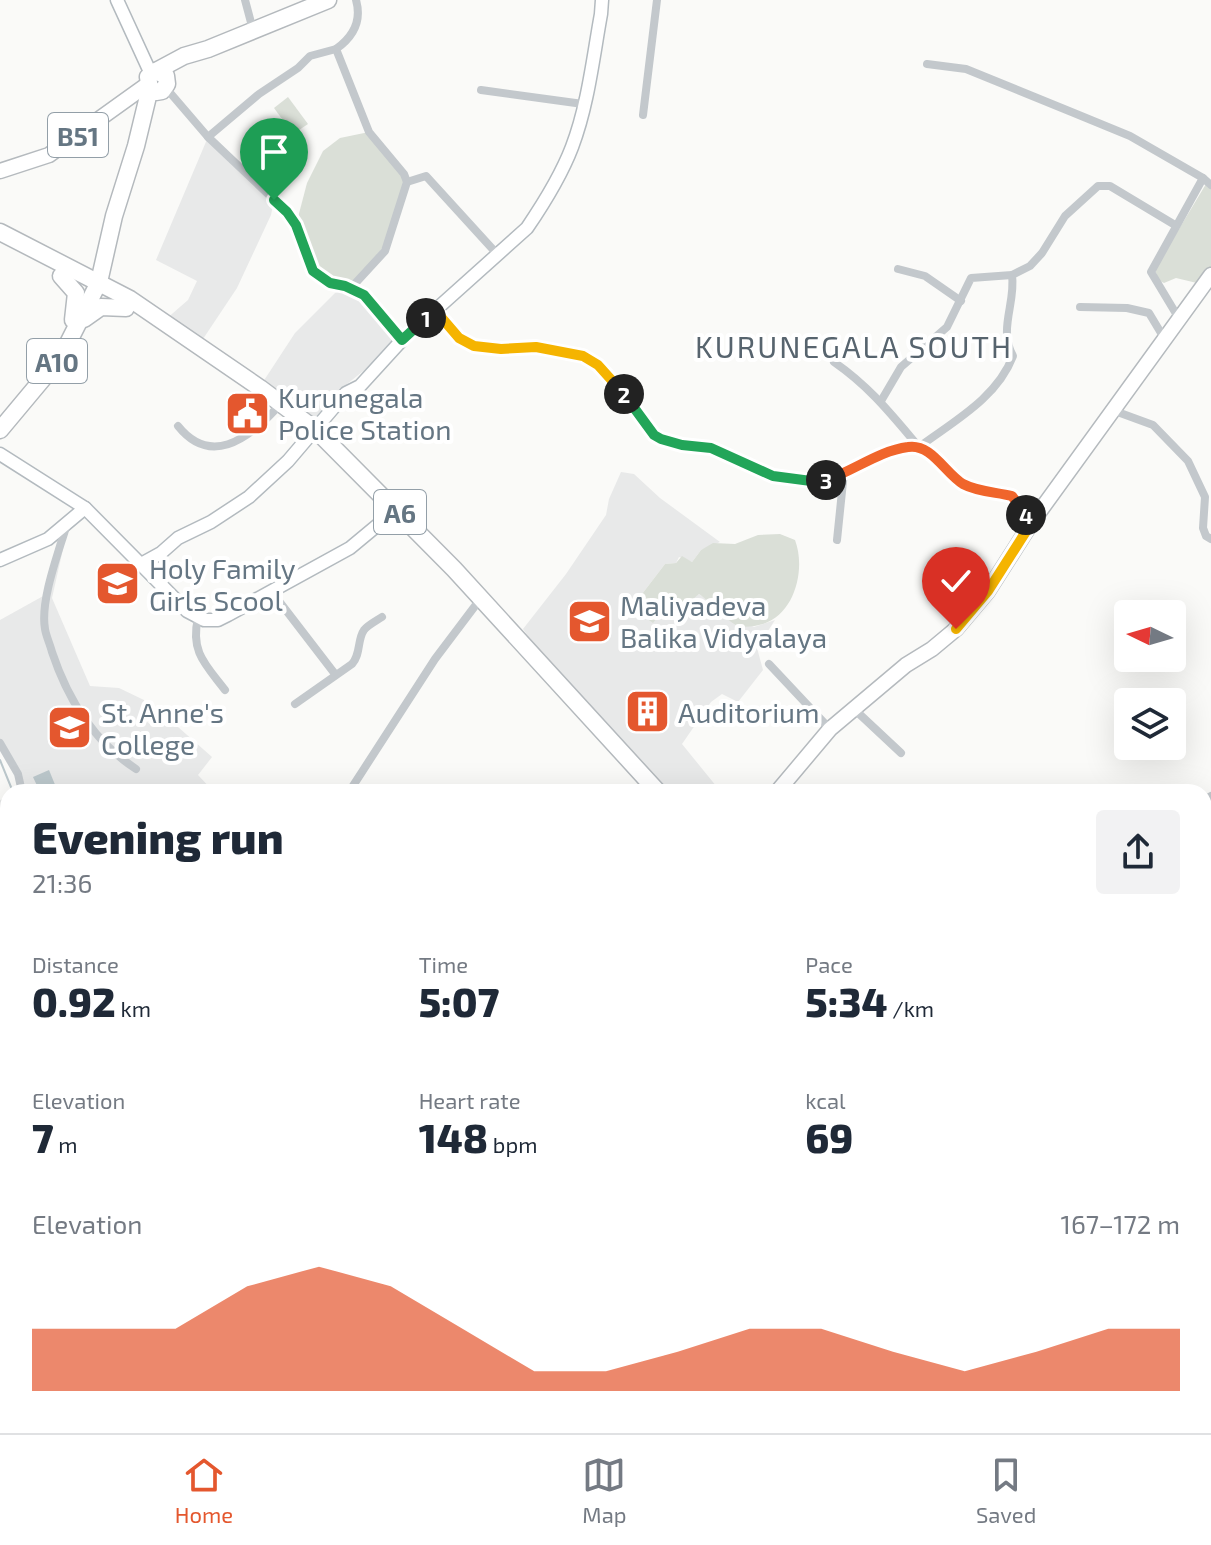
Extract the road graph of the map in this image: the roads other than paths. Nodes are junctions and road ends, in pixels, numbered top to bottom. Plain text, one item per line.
1 (117, 0) edge
2 (245, 0) edge
3 (328, 0) edge
4 (356, 0) edge
5 (602, 0) edge
6 (657, 0) edge
7 (253, 30) junction
8 (336, 49) junction
9 (927, 64) dead end
10 (157, 82) junction
11 (481, 90) dead end
12 (583, 104) junction
13 (643, 115) dead end
14 (208, 137) junction
15 (0, 171) edge
16 (1203, 178) junction
17 (407, 182) junction
18 (1211, 185) edge
19 (1175, 225) junction
20 (1, 236) edge
21 (107, 246) junction
22 (498, 255) junction
23 (898, 269) dead end
24 (63, 271) junction
25 (1012, 275) junction
26 (1208, 284) edge
27 (93, 285) junction
28 (351, 288) junction
29 (961, 301) junction
30 (128, 304) junction
31 (1080, 307) dead end
32 (435, 310) junction
33 (1178, 317) junction
34 (76, 322) junction
35 (1164, 338) junction
36 (402, 340) junction
37 (834, 362) dead end
38 (881, 401) junction
39 (275, 410) junction
40 (1112, 410) junction
41 (0, 420) edge
42 (178, 426) dead end
43 (0, 430) edge
44 (312, 433) junction
45 (919, 447) junction
46 (0, 454) edge
47 (844, 472) junction
48 (85, 508) junction
49 (394, 512) junction
50 (1032, 522) junction
51 (66, 526) junction
52 (1211, 539) edge
53 (837, 540) dead end
54 (0, 560) edge
55 (141, 564) junction
56 (272, 592) junction
57 (475, 606) junction
58 (382, 617) dead end
59 (198, 618) junction
60 (769, 664) dead end
61 (335, 674) junction
62 (225, 690) dead end
63 (295, 704) dead end
64 (854, 709) junction
65 (830, 729) junction
66 (0, 743) edge
67 (901, 753) dead end
68 (136, 769) dead end
69 (20, 784) edge
70 (354, 784) edge
71 (638, 784) edge
72 (651, 784) edge
73 (784, 784) edge

1 - 10 street
2 - 7 street
3 - 7 highway
4 - 8 street
5 - 12 street
6 - 13 street
7 - 10 highway
8 - 14 street
8 - 17 street
9 - 16 street
10 - 14 street
10 - 15 main road, B51
10 - 21 highway, A10
11 - 12 street
12 - 22 street
14 - 28 street
16 - 18 street
16 - 19 street
17 - 22 street
17 - 28 street
19 - 25 street
19 - 33 street
20 - 24 highway, A6
21 - 24 highway
21 - 27 highway, A10
21 - 30 highway
22 - 32 street
23 - 29 street
24 - 27 highway, A6
24 - 34 highway
25 - 29 street
25 - 45 street
26 - 33 main road
27 - 30 highway, A6
27 - 34 highway, A10
28 - 36 street
29 - 38 street
30 - 34 highway
30 - 39 highway, A6
30 - 44 highway, A6
31 - 35 street
32 - 36 street
32 - 47 street
33 - 35 main road
34 - 41 highway, A10
34 - 43 highway, A10
35 - 40 main road
36 - 44 street
37 - 38 street
38 - 45 street
39 - 42 street
39 - 44 highway, A6
40 - 50 main road
40 - 52 street
44 - 49 highway, A6
44 - 55 street
45 - 47 street
45 - 50 street
46 - 48 street
47 - 53 street
48 - 51 street
48 - 55 street
49 - 56 street
49 - 57 highway, A6
49 - 72 highway, A6
50 - 64 main road
51 - 54 street
51 - 68 street
55 - 59 street
56 - 59 street
56 - 61 street
57 - 70 street
57 - 71 highway, A6
58 - 61 street
59 - 62 street
60 - 65 street
61 - 63 street
64 - 65 main road
64 - 67 street
65 - 73 main road
66 - 69 street

